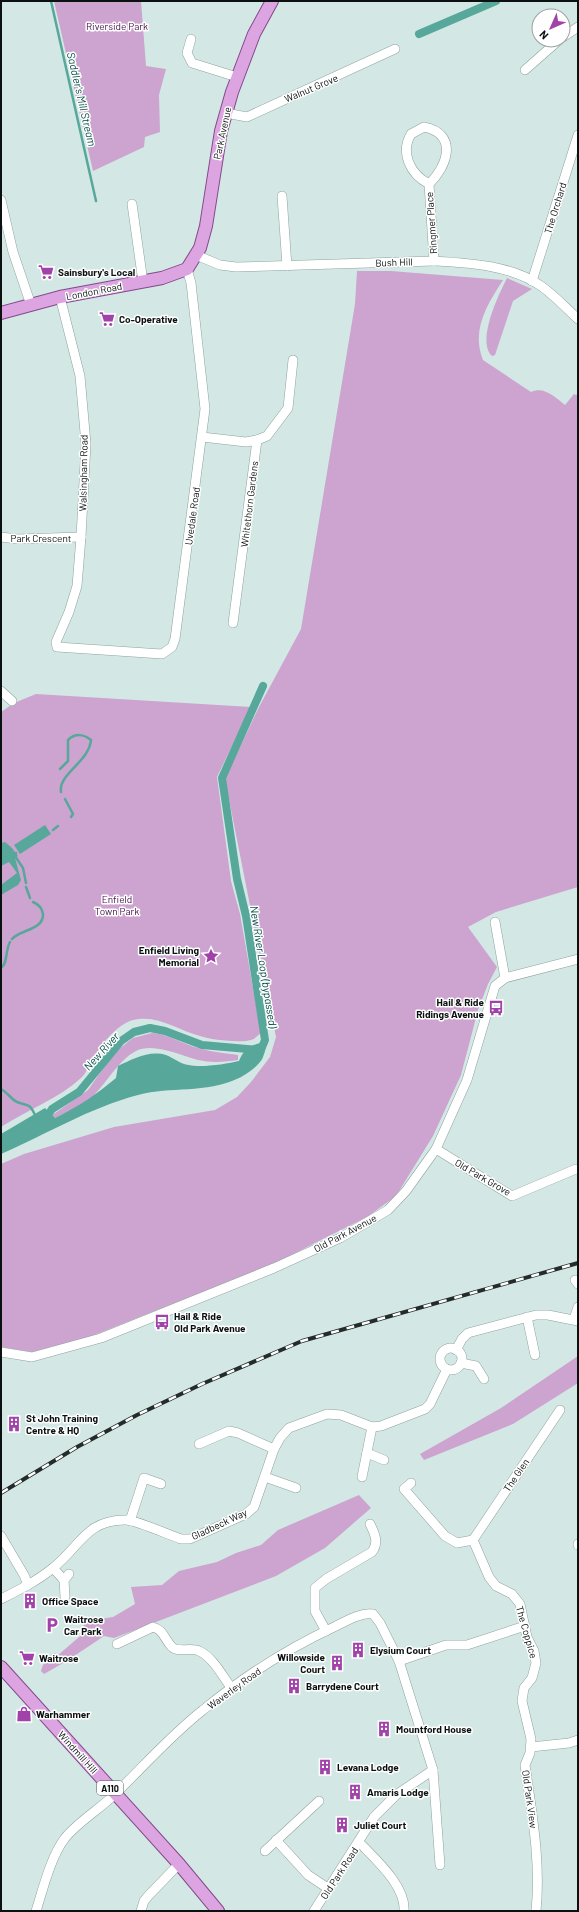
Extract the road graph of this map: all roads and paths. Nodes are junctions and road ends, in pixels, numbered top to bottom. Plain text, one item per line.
1 (272, 1) edge
2 (191, 39) dead end
3 (550, 48) edge
4 (395, 49) dead end
5 (525, 70) dead end
6 (237, 77) junction
7 (226, 113) junction
8 (578, 134) edge
9 (429, 184) junction
10 (282, 196) dead end
11 (1, 200) edge
12 (132, 204) dead end
13 (196, 255) junction
14 (434, 261) junction
15 (287, 266) junction
16 (187, 269) junction
17 (532, 281) junction
18 (143, 282) junction
19 (60, 298) junction
20 (31, 305) junction
21 (1, 313) edge
22 (578, 319) edge
23 (293, 360) dead end
24 (202, 437) junction
25 (257, 440) junction
26 (1, 537) edge
27 (81, 537) junction
28 (233, 623) dead end
29 (57, 647) joint
30 (1, 691) edge
31 (12, 700) dead end
32 (495, 922) dead end
33 (578, 959) edge
34 (505, 978) junction
35 (436, 1149) junction
36 (576, 1169) dead end
37 (578, 1307) edge
38 (527, 1318) junction
39 (576, 1320) edge
40 (456, 1350) junction
41 (1, 1352) edge
42 (535, 1355) dead end
43 (461, 1363) junction
44 (447, 1368) junction
45 (484, 1379) dead end
46 (560, 1410) dead end
47 (372, 1427) junction
48 (199, 1444) dead end
49 (274, 1449) junction
50 (367, 1453) junction
51 (384, 1460) dead end
52 (265, 1477) junction
53 (362, 1477) dead end
54 (411, 1482) dead end
55 (161, 1484) dead end
56 (296, 1488) dead end
57 (404, 1489) junction
58 (396, 1495) dead end
59 (130, 1521) junction
60 (370, 1524) dead end
61 (1, 1536) edge
62 (473, 1540) junction
63 (53, 1568) junction
64 (28, 1585) junction
65 (65, 1597) dead end
66 (1, 1599) edge
67 (525, 1626) junction
68 (326, 1631) junction
69 (116, 1644) dead end
70 (399, 1662) junction
71 (2, 1671) edge
72 (524, 1688) joint
73 (232, 1689) junction
74 (578, 1740) edge
75 (531, 1747) junction
76 (432, 1770) junction
77 (115, 1794) junction
78 (319, 1801) dead end
79 (276, 1840) junction
80 (358, 1842) junction
81 (265, 1851) dead end
82 (179, 1864) junction
83 (440, 1865) dead end
84 (329, 1889) junction
85 (36, 1911) edge
86 (142, 1911) edge
87 (218, 1911) edge
88 (314, 1911) edge
89 (404, 1911) edge
90 (536, 1911) edge

1 - 6 main road, Park Avenue
2 - 6 street
3 - 5 street
4 - 7 street, Walnut Grove
6 - 7 main road, Park Avenue
7 - 13 main road, Park Avenue
8 - 17 street, The Orchard
9 - 9 street, Ringmer Place
9 - 14 street, Ringmer Place
10 - 15 street
11 - 20 street
12 - 18 street
13 - 15 street, Bush Hill
13 - 16 main road, Park Avenue
14 - 15 street, Bush Hill
14 - 17 street, Bush Hill
16 - 18 main road, London Road
16 - 24 street, Uvedale Road
17 - 22 street, Bush Hill
18 - 19 main road, London Road
19 - 20 main road, London Road
19 - 27 street, Walsingham Road
20 - 21 main road, London Road
23 - 25 street
24 - 25 street
24 - 29 street, Uvedale Road
25 - 28 street, Whitethorn Gardens
26 - 27 street, Park Crescent
27 - 29 street, Walsingham Road
30 - 31 street
32 - 34 street
33 - 34 street
34 - 35 street, Old Park Avenue
35 - 36 street, Old Park Grove
35 - 41 street, Old Park Avenue
37 - 39 street
38 - 39 street
38 - 40 street
38 - 42 street
40 - 43 street
40 - 44 street
43 - 44 street
43 - 45 street
44 - 47 street
46 - 62 street, The Glen
47 - 49 street, Gladbeck Way
47 - 50 street
48 - 49 street
49 - 52 street, Gladbeck Way
50 - 51 street
50 - 53 street
52 - 56 street
52 - 59 street, Gladbeck Way
54 - 57 street
55 - 59 street
57 - 58 street
57 - 62 street
59 - 63 street, Gladbeck Way
60 - 68 street
61 - 64 street
62 - 67 street, The Coppice
63 - 64 street, Gladbeck Way
63 - 65 street
64 - 66 street, Gladbeck Way
67 - 70 street
67 - 72 street, The Coppice
68 - 70 street, Waverley Road
68 - 73 street, Waverley Road
69 - 73 street
70 - 76 street
71 - 77 main road, Windmill Hill / A110
72 - 75 street, Old Park View
73 - 77 street, Waverley Road
74 - 75 street
75 - 90 street, Old Park View
76 - 80 street, Old Park Road
76 - 83 street
77 - 82 main road, Windmill Hill / A110
77 - 85 street, Waverley Road
78 - 79 street
79 - 81 street
79 - 84 street
80 - 84 street, Old Park Road
80 - 89 street
82 - 86 street
82 - 87 main road, Windmill Hill / A110
84 - 88 street, Old Park Road

